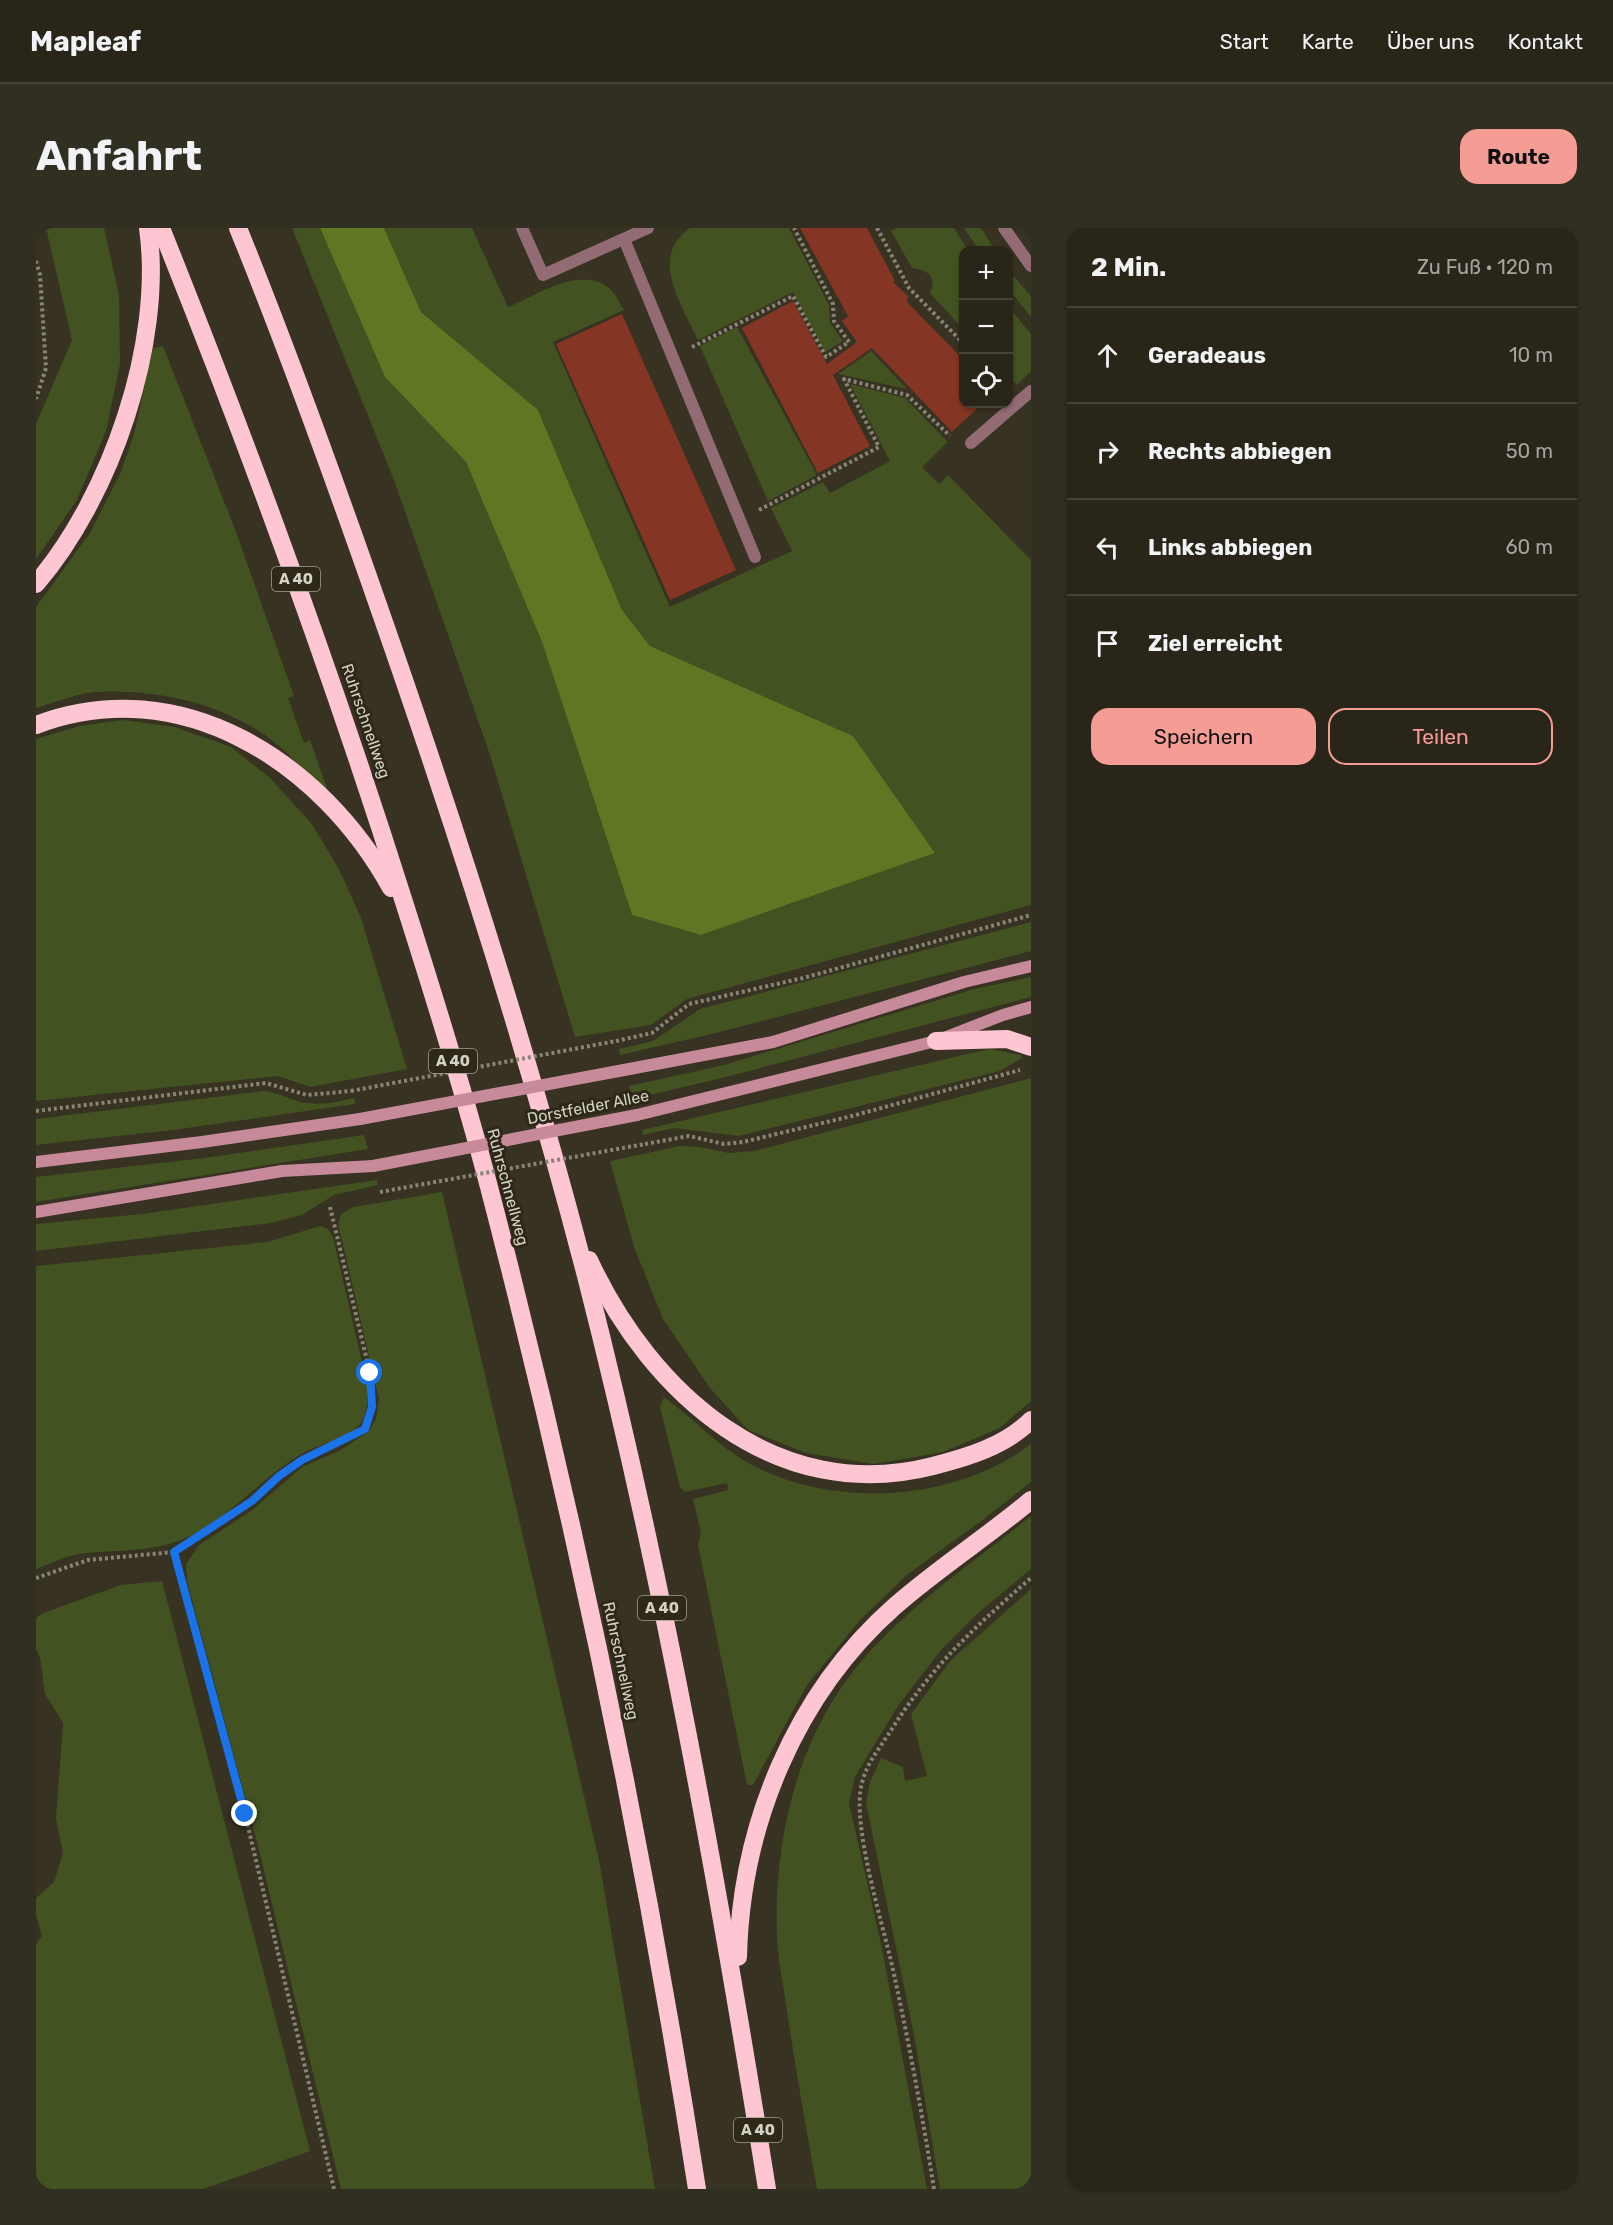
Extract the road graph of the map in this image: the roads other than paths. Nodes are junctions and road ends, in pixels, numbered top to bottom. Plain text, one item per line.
1 (148, 228) edge
2 (161, 228) edge
3 (238, 228) edge
4 (522, 228) edge
5 (648, 228) edge
6 (1004, 228) edge
7 (624, 239) junction
8 (1031, 266) edge
9 (1031, 391) edge
10 (971, 443) road end
11 (755, 557) dead end
12 (36, 584) edge
13 (36, 725) edge
14 (415, 936) junction
15 (1031, 966) edge
16 (1031, 1007) edge
17 (936, 1041) junction
18 (1031, 1047) edge
19 (36, 1162) edge
20 (566, 1205) junction
21 (36, 1212) edge
22 (1031, 1420) edge
23 (1031, 1500) edge
24 (739, 2014) junction
25 (698, 2189) edge
26 (767, 2189) edge

1 - 12 highway
2 - 14 highway, Ruhrschnellweg / A 40
3 - 20 highway, A 40
4 - 7 street
5 - 7 street
6 - 8 street
7 - 11 street
9 - 10 street
13 - 14 highway
14 - 25 highway, Ruhrschnellweg / A 40
15 - 19 main road, Dorstfelder Allee, bridge
16 - 17 main road, Dorstfelder Allee
17 - 18 highway
17 - 21 main road, Dorstfelder Allee, bridge
20 - 22 highway
20 - 24 highway, A 40
23 - 24 highway
24 - 26 highway, A 40

